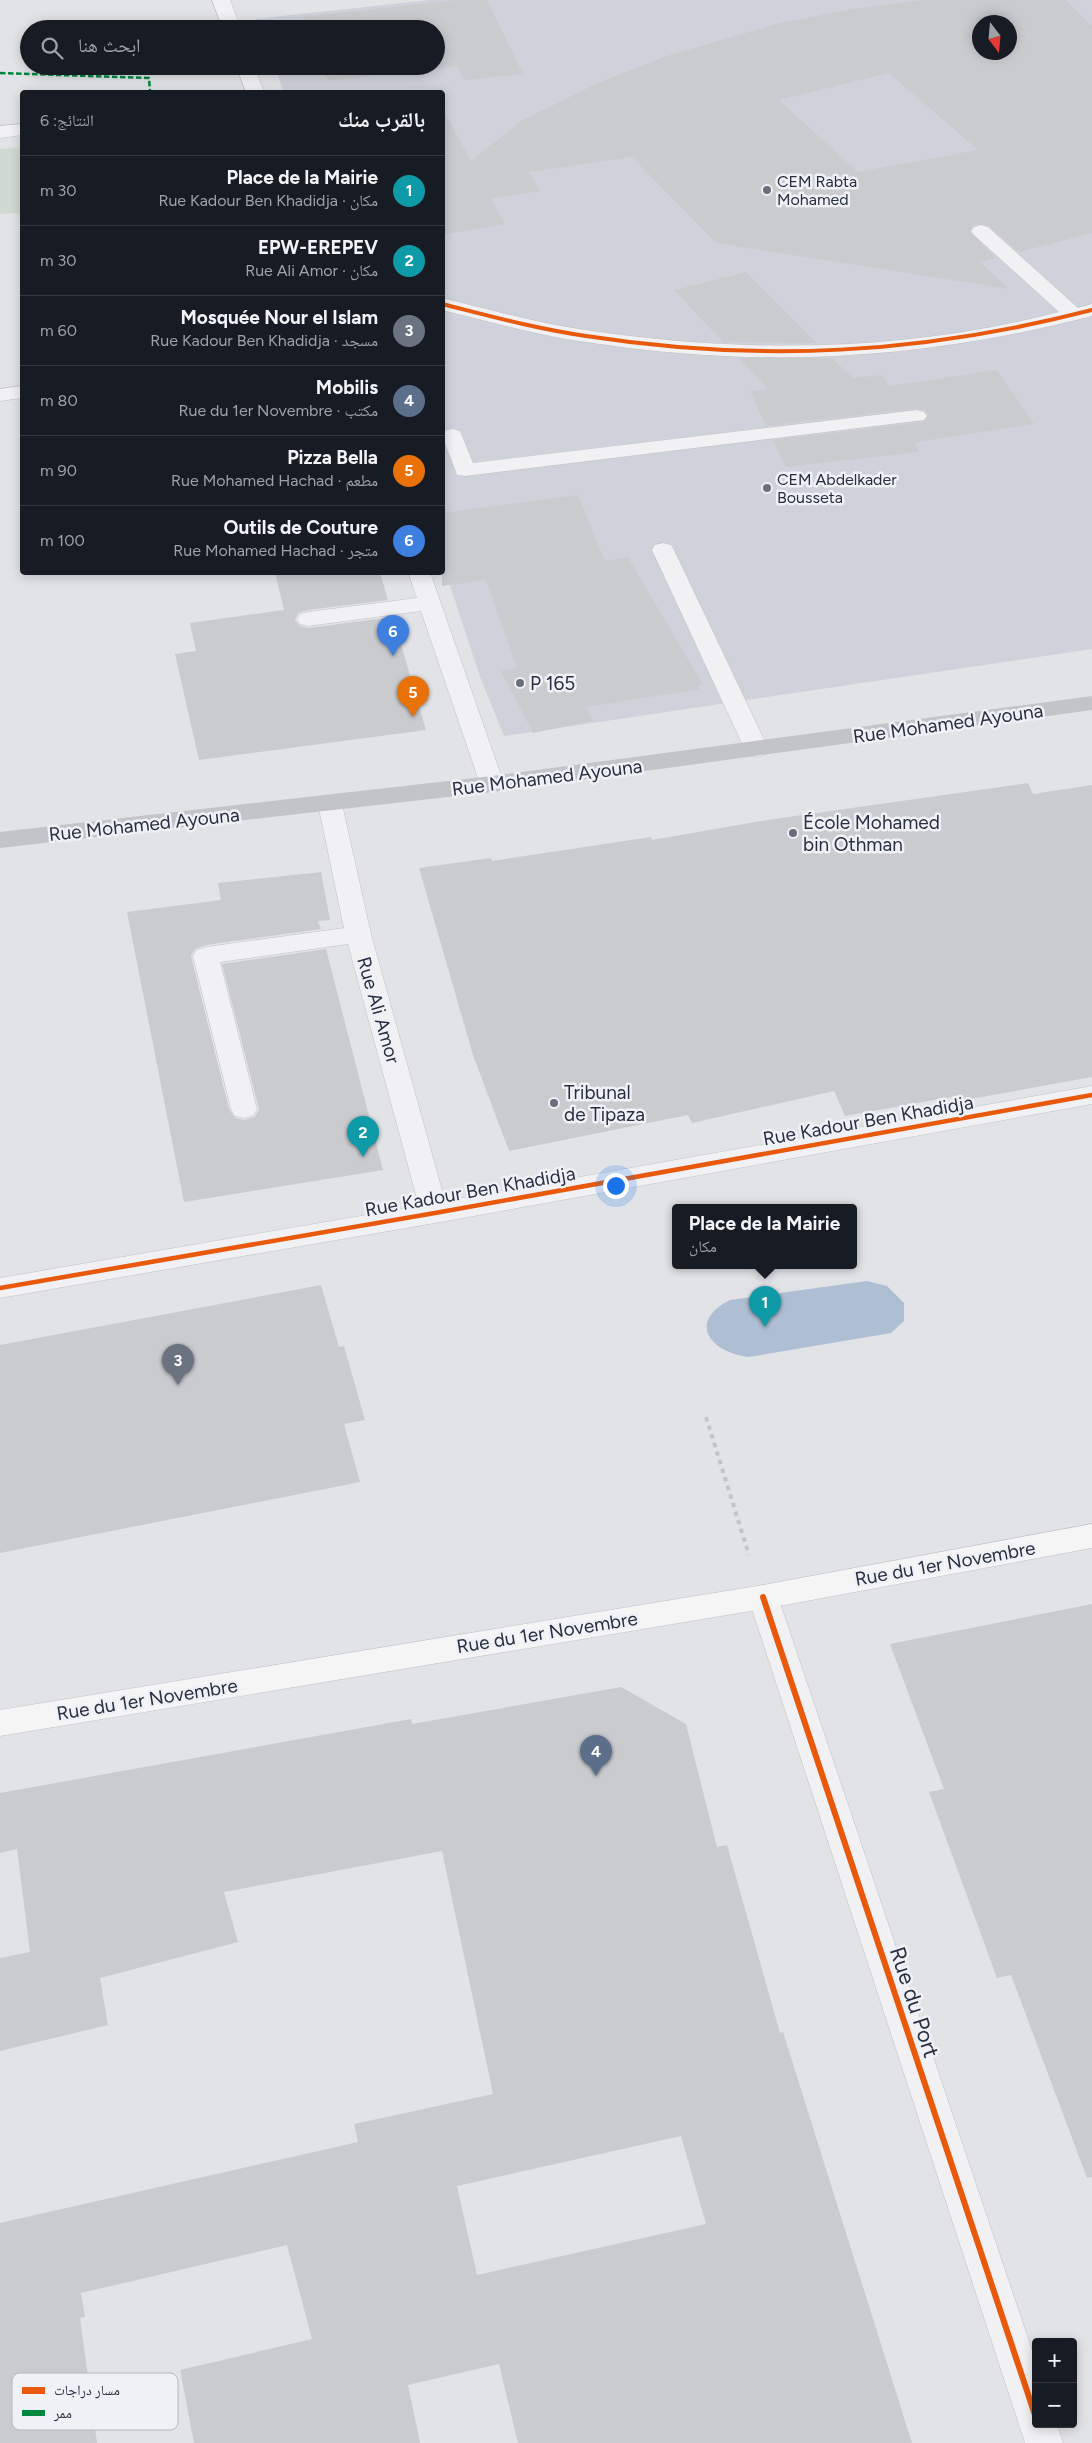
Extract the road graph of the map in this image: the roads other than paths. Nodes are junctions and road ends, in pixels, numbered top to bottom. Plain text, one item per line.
1 (221, 0) edge
2 (229, 20) edge
3 (248, 75) edge
4 (254, 90) edge
5 (20, 130) edge
6 (0, 132) edge
7 (981, 232) dead end
8 (445, 305) edge
9 (1083, 312) edge
10 (20, 392) edge
11 (0, 395) edge
12 (916, 416) dead end
13 (445, 436) edge
14 (663, 550) dead end
15 (420, 575) edge
16 (430, 603) junction
17 (308, 619) dead end
18 (1092, 703) edge
19 (757, 750) junction
20 (492, 784) junction
21 (330, 804) junction
22 (0, 840) edge
23 (358, 934) junction
24 (1092, 1095) edge
25 (244, 1109) dead end
26 (435, 1213) junction
27 (0, 1288) edge
28 (1092, 1536) edge
29 (763, 1597) junction
30 (0, 1723) edge
31 (1032, 2406) edge
32 (1039, 2428) edge
33 (1044, 2443) edge

1 - 2 street
3 - 4 street
5 - 6 street
7 - 9 street
8 - 9 street
10 - 11 street
12 - 13 street
14 - 19 street
15 - 16 street
16 - 17 street
16 - 20 street
18 - 19 main road, Rue Mohamed Ayouna
19 - 20 main road, Rue Mohamed Ayouna
20 - 21 main road, Rue Mohamed Ayouna
21 - 22 main road, Rue Mohamed Ayouna
21 - 23 street, Rue Ali Amor
23 - 25 street
23 - 26 street, Rue Ali Amor
24 - 26 street, Rue Kadour Ben Khadidja
26 - 27 street, Rue Kadour Ben Khadidja
28 - 29 main road, Rue du 1er Novembre
29 - 30 main road, Rue du 1er Novembre
29 - 31 street, Rue du Port
32 - 33 street

